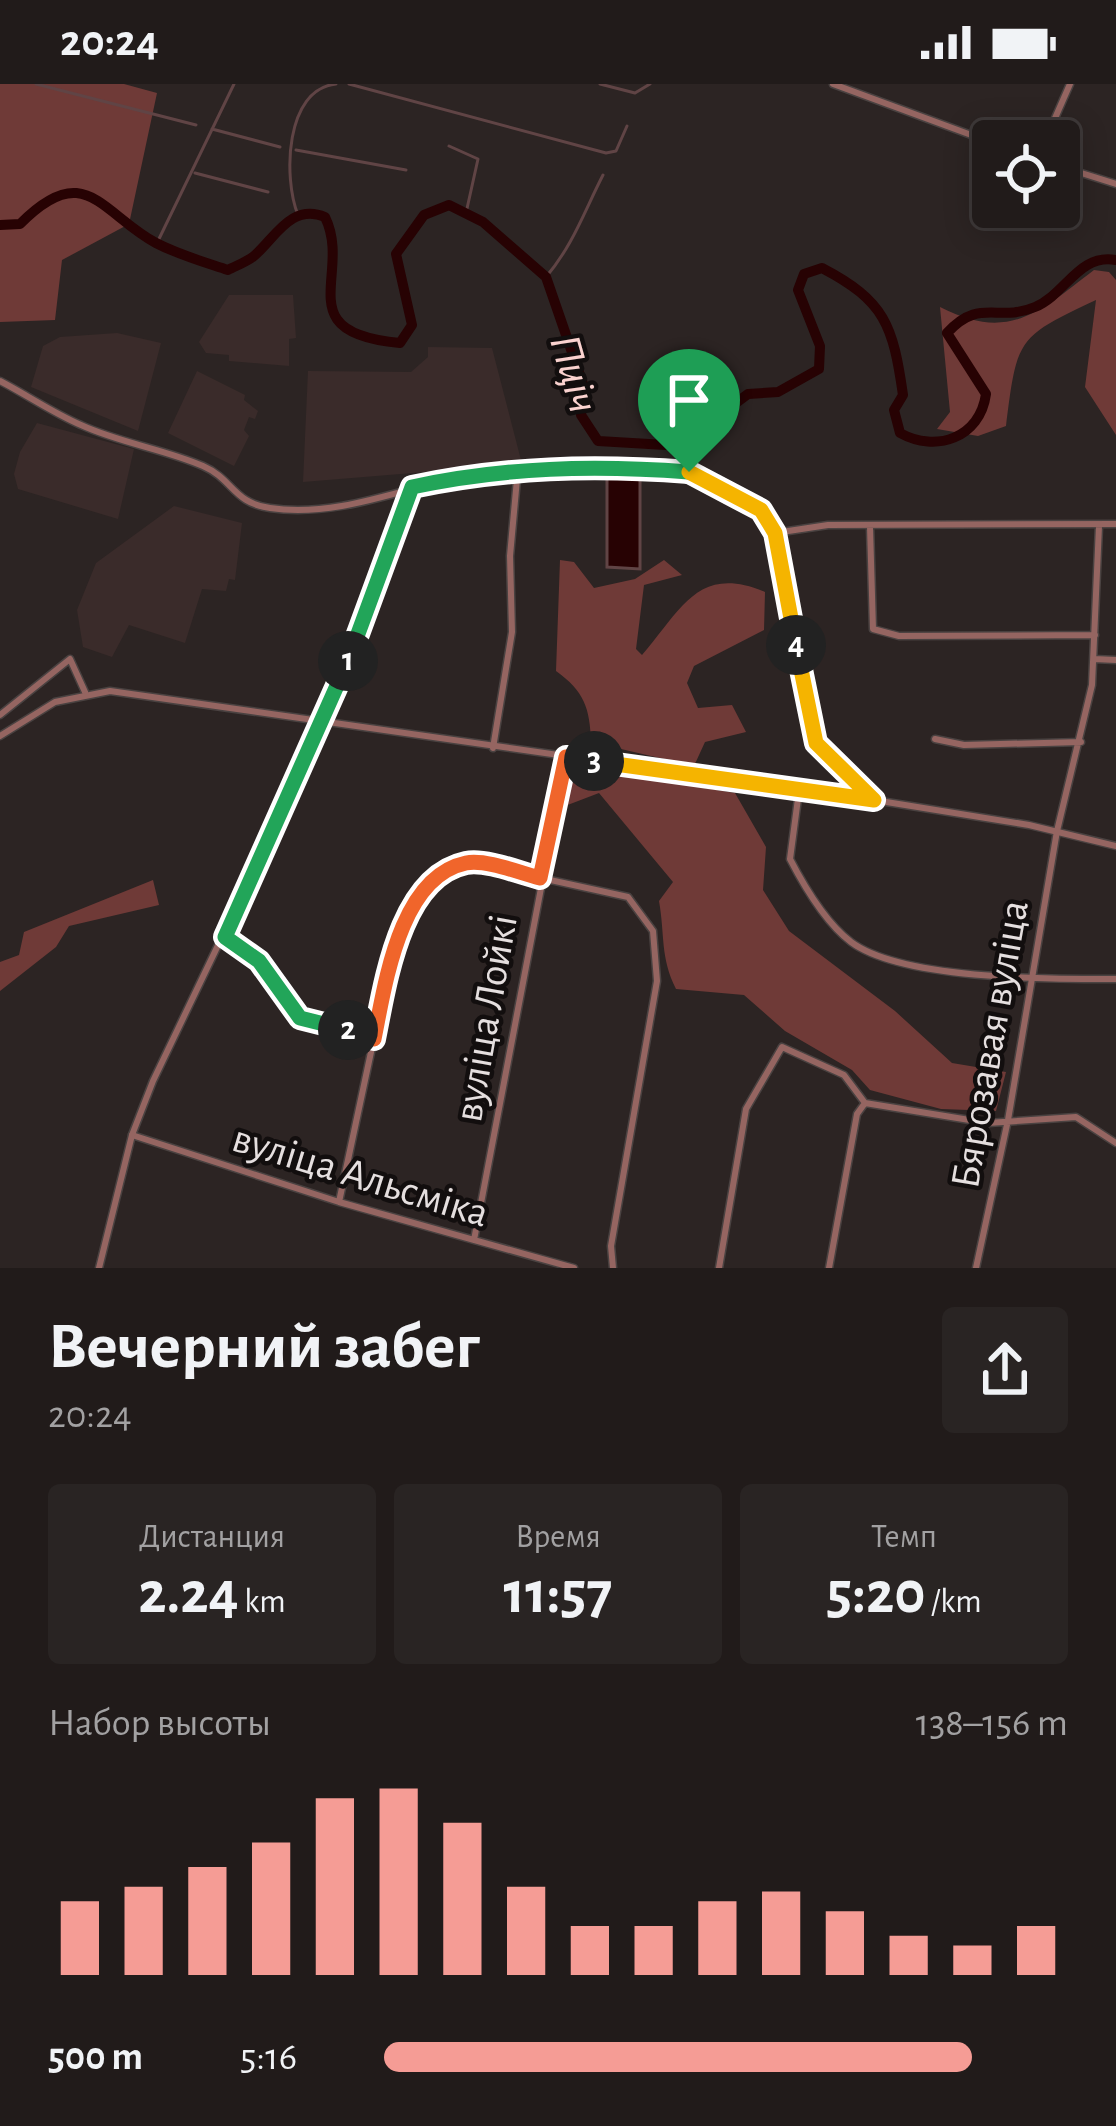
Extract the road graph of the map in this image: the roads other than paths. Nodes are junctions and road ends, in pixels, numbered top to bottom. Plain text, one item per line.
1 (833, 84) edge
2 (1070, 84) edge
3 (1055, 120) edge
4 (972, 135) edge
5 (1080, 173) edge
6 (1116, 184) edge
7 (0, 381) edge
8 (518, 469) junction
9 (412, 487) junction
10 (1116, 524) edge
11 (1099, 526) junction
12 (870, 527) junction
13 (775, 533) junction
14 (1095, 635) junction
15 (1094, 659) junction
16 (1116, 660) edge
17 (85, 692) junction
18 (0, 716) edge
19 (325, 722) junction
20 (0, 736) edge
21 (934, 739) dead end
22 (1081, 742) junction
23 (493, 748) junction
24 (566, 757) junction
25 (799, 791) junction
26 (874, 800) junction
27 (1058, 831) junction
28 (1116, 846) edge
29 (540, 878) junction
30 (225, 937) junction
31 (1116, 979) edge
32 (1031, 980) junction
33 (374, 1039) junction
34 (866, 1103) junction
35 (1008, 1120) junction
36 (132, 1136) junction
37 (1116, 1143) edge
38 (339, 1202) junction
39 (474, 1240) junction
40 (99, 1268) edge
41 (574, 1268) edge
42 (613, 1268) edge
43 (719, 1268) edge
44 (830, 1268) edge
45 (976, 1268) edge

1 - 4 street
2 - 3 street
5 - 6 street
7 - 9 street
8 - 9 street
8 - 13 street
8 - 23 street
9 - 19 street
10 - 11 street
11 - 12 street
11 - 14 street, Бярозавая вуліца
12 - 13 street
12 - 14 street
13 - 26 street
14 - 15 street, Бярозавая вуліца
15 - 16 street
15 - 22 street, Бярозавая вуліца
17 - 18 street
17 - 19 street
17 - 20 street
19 - 23 street
19 - 30 street
21 - 22 street
22 - 27 street, Бярозавая вуліца
23 - 24 street
24 - 25 street
24 - 29 street, вуліца Лойкі
25 - 26 street
25 - 32 street
26 - 27 street
27 - 28 street
27 - 32 street, Бярозавая вуліца
29 - 33 street
29 - 39 street, вуліца Лойкі
29 - 42 street, вуліца Лойкі
30 - 33 street
30 - 36 street
31 - 32 street
32 - 35 street, Бярозавая вуліца
33 - 38 street
34 - 35 street
34 - 43 street
34 - 44 street
35 - 37 street
35 - 45 street, Бярозавая вуліца
36 - 38 street, вуліца Альсміка
36 - 40 street
38 - 39 street, вуліца Альсміка
39 - 41 street, вуліца Альсміка

